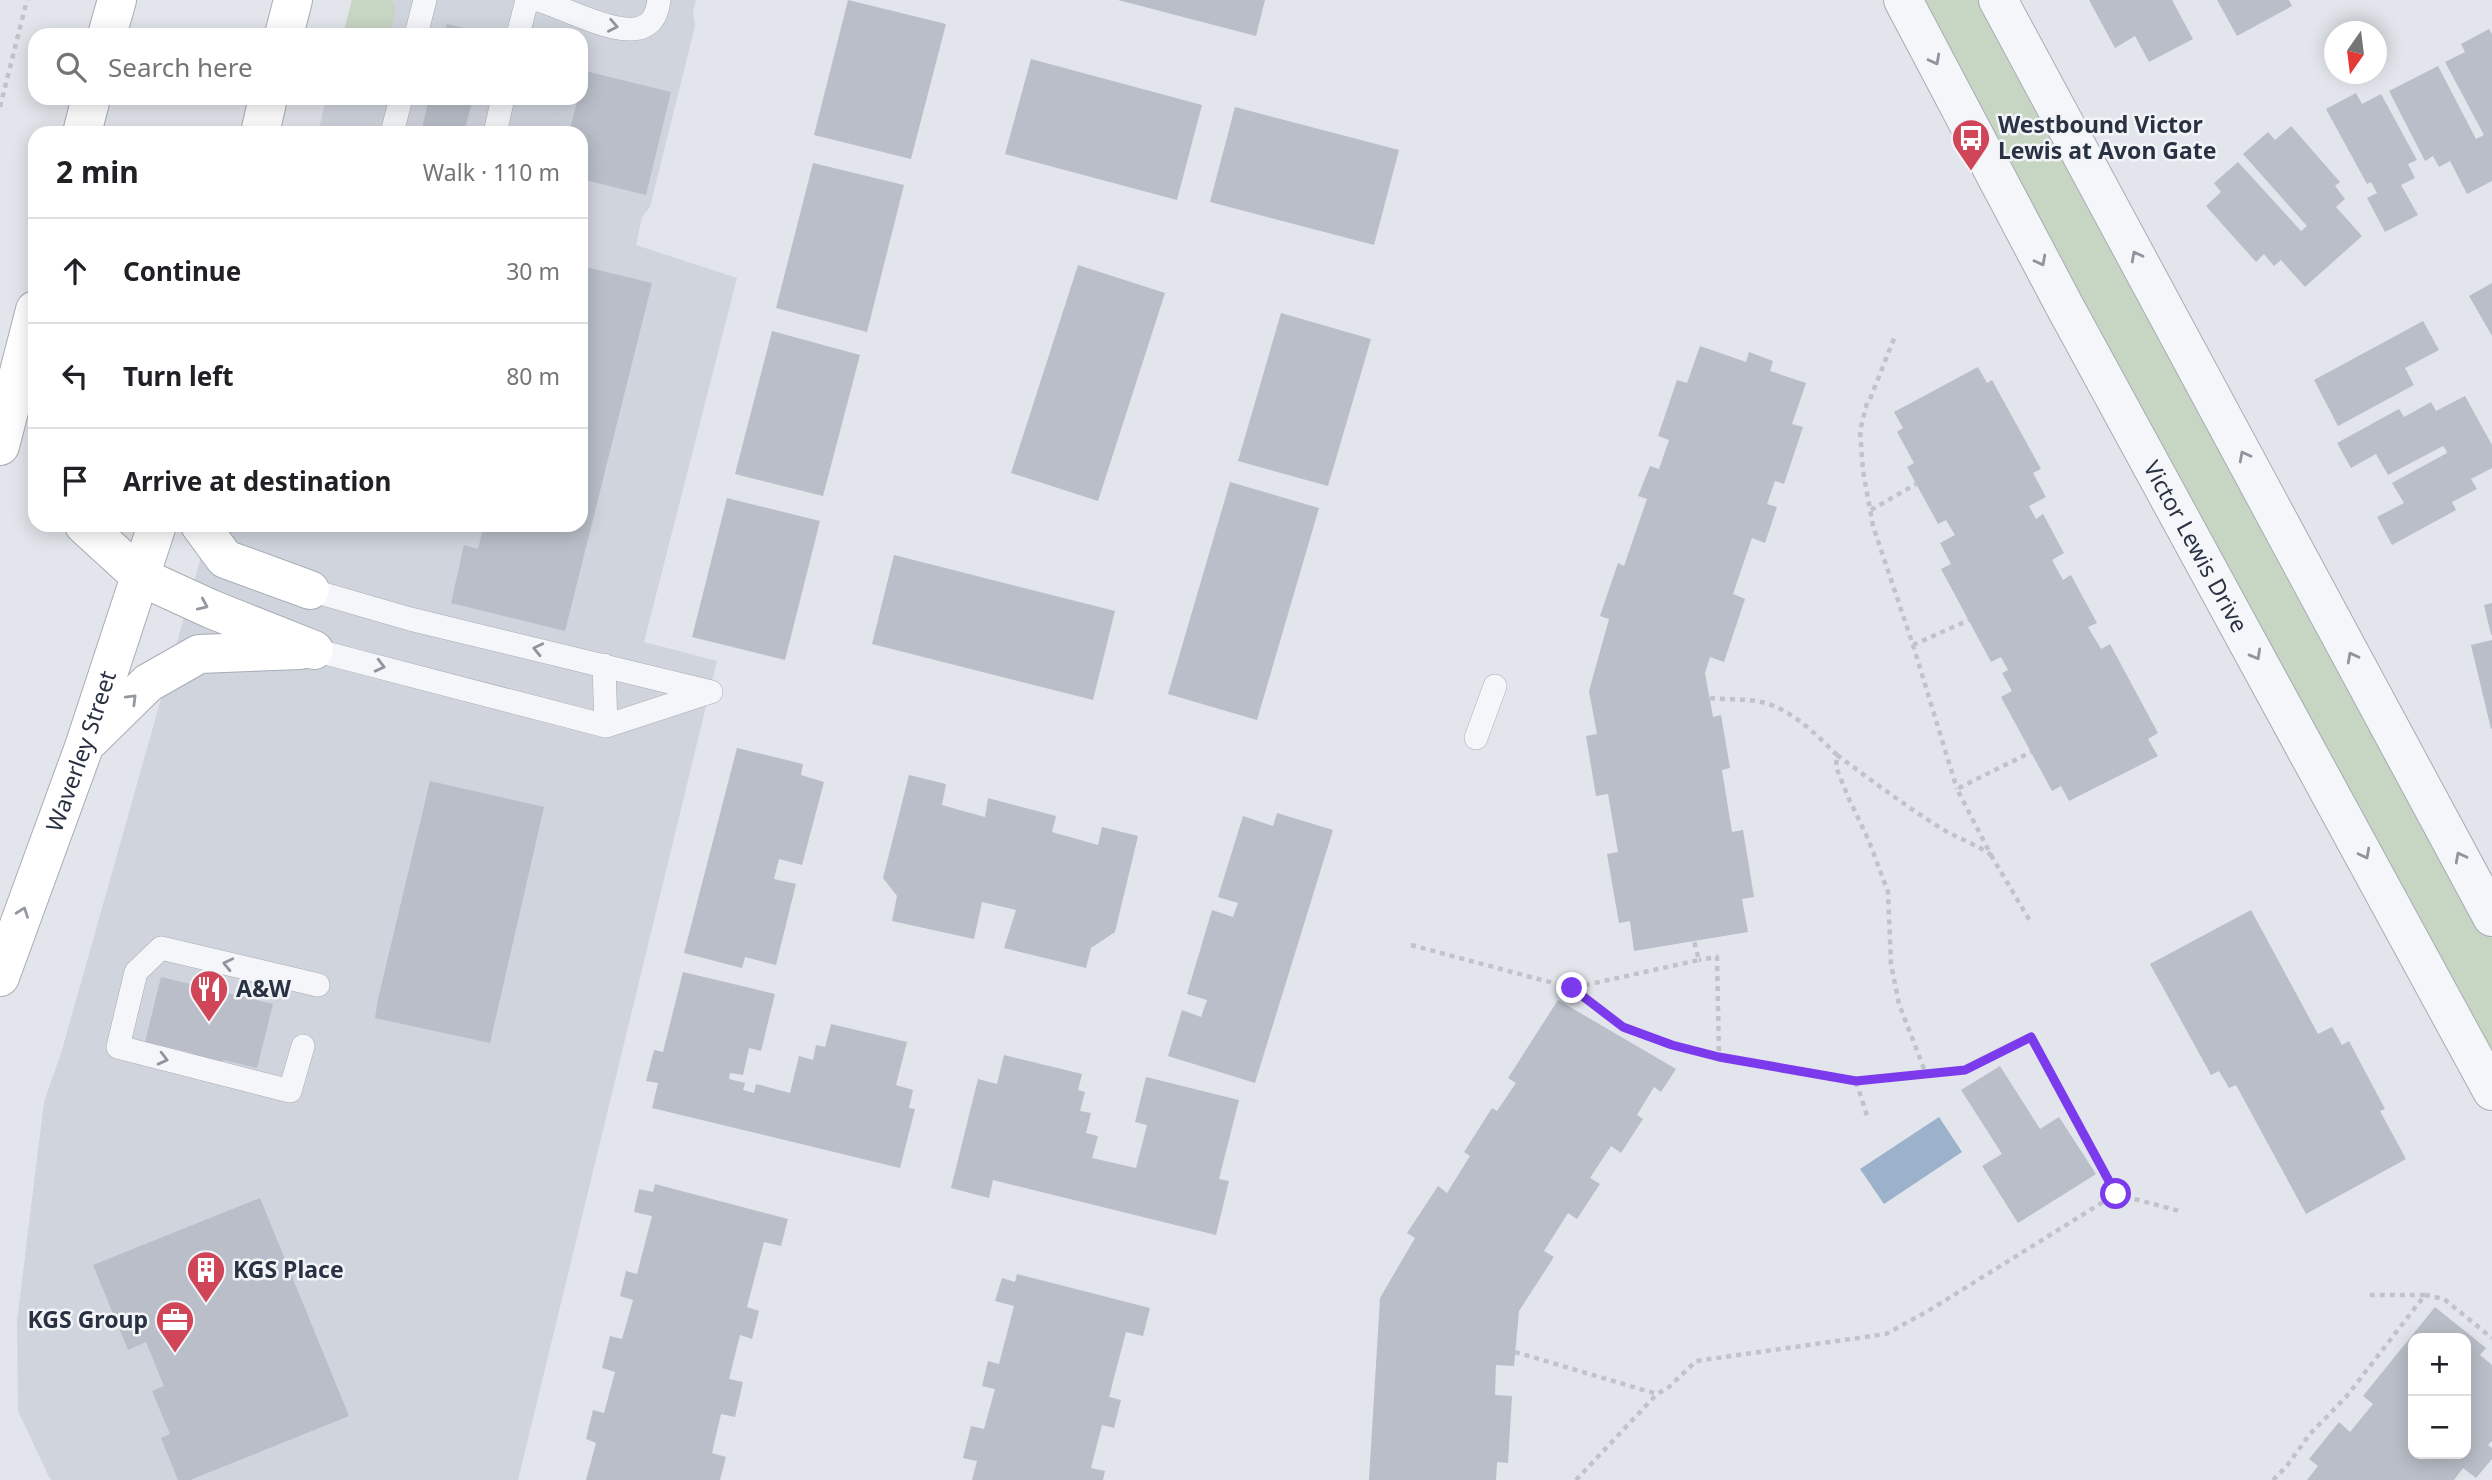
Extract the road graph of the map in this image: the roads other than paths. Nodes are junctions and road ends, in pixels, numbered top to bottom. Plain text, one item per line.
1 (117, 0) edge
2 (293, 0) edge
3 (425, 0) edge
4 (527, 0) edge
5 (659, 0) edge
6 (1903, 0) edge
7 (1998, 0) edge
8 (547, 2) edge
9 (109, 28) edge
10 (286, 28) edge
11 (418, 28) edge
12 (520, 28) edge
13 (89, 105) edge
14 (266, 105) edge
15 (399, 105) edge
16 (501, 105) edge
17 (84, 126) edge
18 (262, 126) edge
19 (394, 126) edge
20 (497, 126) edge
21 (28, 336) edge
22 (20, 366) junction
23 (28, 395) edge
24 (0, 446) edge
25 (92, 532) edge
26 (155, 532) edge
27 (205, 532) edge
28 (141, 577) junction
29 (310, 590) joint
30 (314, 650) junction
31 (604, 665) junction
32 (1495, 686) dead end
33 (606, 726) junction
34 (1476, 738) dead end
35 (84, 747) junction
36 (2492, 917) edge
37 (0, 977) edge
38 (318, 985) dead end
39 (303, 1046) dead end
40 (2492, 1091) edge

1 - 9 main road
2 - 10 main road
3 - 11 lane
4 - 12 lane
8 -> 5 lane
6 -> 40 street, Victor Lewis Drive
36 -> 7 street
13 - 17 main road
14 - 18 main road
15 - 19 lane
16 - 20 lane
21 - 22 main road
22 - 23 main road
22 - 24 main road
25 - 28 main road
26 - 28 main road, Waverley Street
27 - 29 main road
28 -> 30 main road
28 - 35 main road, Waverley Street
31 -> 29 lane
30 -> 33 lane
35 -> 30 main road
31 - 33 lane
31 - 33 lane
32 - 34 lane
37 -> 35 main road, Waverley Street
38 -> 39 lane

